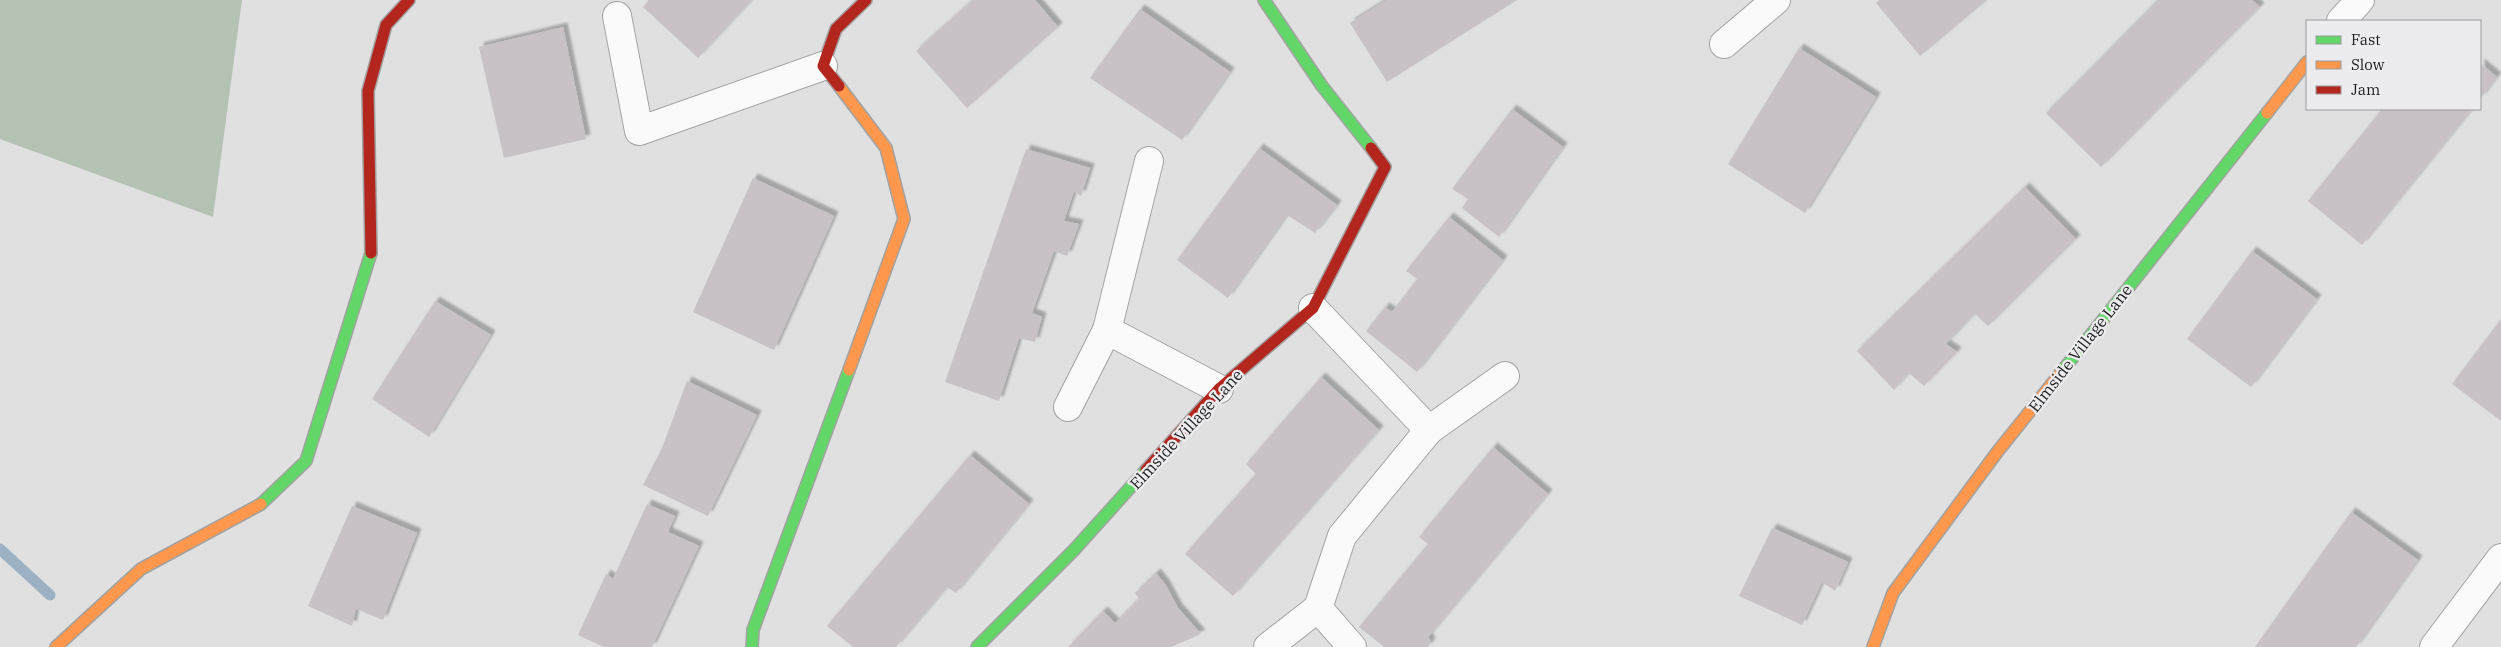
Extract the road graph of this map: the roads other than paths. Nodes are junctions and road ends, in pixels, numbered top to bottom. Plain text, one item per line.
1 (409, 0) edge
2 (866, 0) edge
3 (1264, 0) edge
4 (1776, 0) edge
5 (2360, 0) edge
6 (617, 16) dead end
7 (2342, 20) edge
8 (1724, 44) dead end
9 (2306, 63) edge
10 (823, 66) junction
11 (1149, 161) dead end
12 (1313, 308) junction
13 (1107, 330) junction
14 (1504, 376) dead end
15 (1219, 389) junction
16 (1068, 407) dead end
17 (1429, 430) junction
18 (2501, 558) edge
19 (1318, 608) junction
20 (56, 647) edge
21 (752, 647) edge
22 (977, 647) edge
23 (1268, 647) edge
24 (1352, 647) edge
25 (1873, 647) edge
26 (2434, 647) edge

1 - 20 street
2 - 10 street
3 - 12 street, Elmside Village Lane
4 - 8 street
5 - 7 street
6 - 10 street
9 - 25 street, Elmside Village Lane
10 - 21 street
11 - 13 street
12 - 15 street, Elmside Village Lane
12 - 17 street
13 - 15 street
13 - 16 street
14 - 17 street
15 - 22 street, Elmside Village Lane
17 - 19 street
18 - 26 street
19 - 23 street
19 - 24 street

